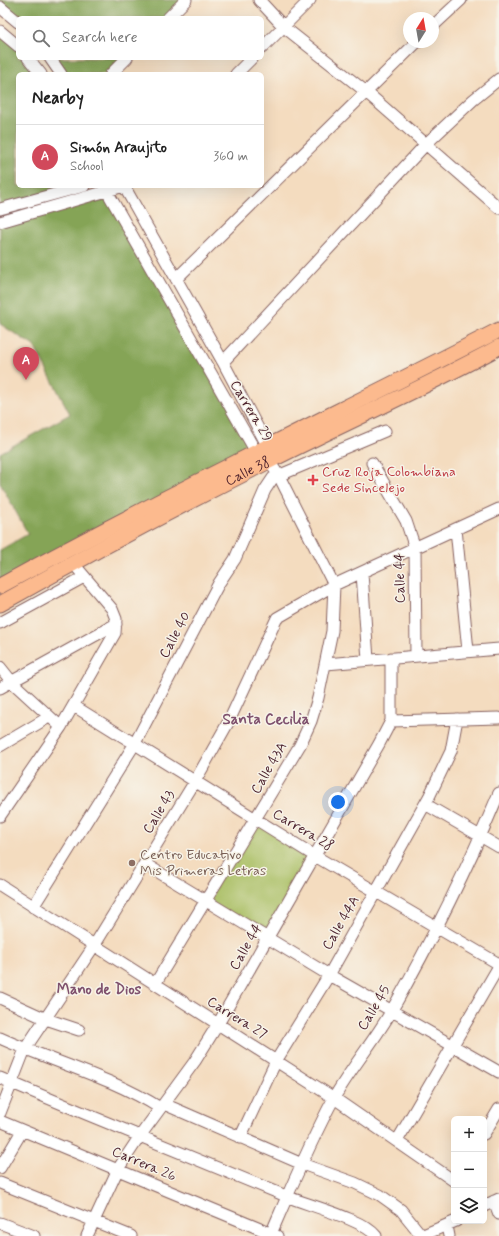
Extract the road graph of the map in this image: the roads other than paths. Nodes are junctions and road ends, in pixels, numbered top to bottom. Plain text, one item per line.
1 (186, 0) edge
2 (259, 0) edge
3 (310, 0) edge
4 (461, 0) edge
5 (0, 7) edge
6 (170, 16) edge
7 (16, 20) edge
8 (439, 20) edge
9 (284, 27) junction
10 (0, 31) edge
11 (16, 44) edge
12 (264, 46) edge
13 (410, 48) edge
14 (30, 60) edge
15 (51, 60) edge
16 (125, 60) edge
17 (250, 60) edge
18 (38, 72) edge
19 (60, 72) edge
20 (112, 72) edge
21 (238, 72) edge
22 (499, 79) edge
23 (365, 91) junction
24 (426, 144) junction
25 (77, 188) edge
26 (125, 188) edge
27 (106, 189) edge
28 (499, 208) edge
29 (0, 209) edge
30 (0, 222) edge
31 (176, 279) junction
32 (499, 330) edge
33 (499, 347) edge
34 (223, 362) junction
35 (385, 431) dead end
36 (264, 453) junction
37 (372, 463) dead end
38 (279, 476) junction
39 (499, 509) edge
40 (456, 529) junction
41 (415, 548) junction
42 (73, 563) junction
43 (362, 572) junction
44 (84, 577) junction
45 (334, 585) junction
46 (0, 586) edge
47 (0, 604) edge
48 (0, 623) edge
49 (116, 624) junction
50 (499, 649) edge
51 (468, 651) junction
52 (416, 656) junction
53 (391, 658) junction
54 (368, 660) junction
55 (326, 664) junction
56 (0, 667) edge
57 (12, 682) junction
58 (0, 688) edge
59 (74, 706) junction
60 (49, 718) junction
61 (499, 718) edge
62 (457, 719) junction
63 (391, 721) junction
64 (61, 727) junction
65 (134, 745) junction
66 (0, 746) edge
67 (194, 783) junction
68 (499, 793) edge
69 (425, 804) junction
70 (0, 816) edge
71 (256, 819) junction
72 (481, 837) junction
73 (499, 847) edge
74 (315, 856) junction
75 (145, 864) junction
76 (0, 885) edge
77 (377, 891) junction
78 (207, 900) junction
79 (33, 907) junction
80 (437, 927) junction
81 (268, 938) junction
82 (94, 946) junction
83 (499, 965) edge
84 (329, 975) junction
85 (154, 984) junction
86 (0, 998) edge
87 (391, 1011) junction
88 (46, 1019) junction
89 (218, 1024) junction
90 (79, 1030) dead end
91 (0, 1038) edge
92 (452, 1046) junction
93 (25, 1049) junction
94 (276, 1061) junction
95 (499, 1072) edge
96 (0, 1078) edge
97 (11, 1083) junction
98 (334, 1098) junction
99 (162, 1106) junction
100 (499, 1109) edge
101 (0, 1113) edge
102 (0, 1121) edge
103 (487, 1129) edge
104 (22, 1130) junction
105 (140, 1136) junction
106 (240, 1138) junction
107 (397, 1141) junction
108 (302, 1164) junction
109 (0, 1168) edge
110 (118, 1169) junction
111 (451, 1178) edge
112 (0, 1183) edge
113 (288, 1197) junction
114 (492, 1202) edge
115 (499, 1214) edge
116 (94, 1220) junction
117 (0, 1223) edge
118 (451, 1228) edge
119 (273, 1235) edge
120 (34, 1236) edge
121 (87, 1236) edge
122 (132, 1236) edge
123 (376, 1236) edge
124 (422, 1236) edge

1 - 6 street
2 - 9 street
3 - 9 street
4 - 8 street
5 - 7 street
9 - 12 street
9 - 23 street
10 - 11 street
13 - 23 street
14 - 18 street
15 - 19 street
16 - 20 street
17 - 21 street
22 - 24 street
23 - 24 street
23 - 31 street
24 - 28 street
24 - 34 street
25 - 29 street
26 - 31 street, Carrera 29
27 - 30 street
27 - 36 street, Carrera 29
31 - 34 street, Carrera 29
32 - 36 highway, Calle 38
33 - 36 highway, Calle 38
34 - 36 street, Carrera 29
35 - 38 street, Calle 40
36 - 38 street, Calle 43A
36 - 42 highway, Calle 38
36 - 46 highway, Calle 38
37 - 41 street, Calle 44
38 - 45 street, Calle 43A
38 - 65 street, Calle 40
39 - 40 street, Calle 43
40 - 41 street, Calle 43
40 - 51 street
41 - 43 street, Calle 43
41 - 52 street, Calle 44
42 - 44 street
42 - 47 highway, Calle 38
43 - 45 street, Calle 43
43 - 54 street
44 - 48 street
44 - 49 street
45 - 55 street, Calle 43A
45 - 67 street, Calle 43
49 - 57 street
49 - 59 street
50 - 51 street
51 - 52 street
52 - 53 street
53 - 54 street
53 - 63 street, Calle 44
54 - 55 street
55 - 71 street, Calle 43A
56 - 57 street
57 - 58 street
57 - 60 street
59 - 64 street
59 - 65 street, Carrera 28
60 - 64 street
60 - 66 street
61 - 62 street
62 - 63 street
62 - 69 street, Calle 44A
63 - 74 street, Calle 44
64 - 70 street
65 - 67 street, Carrera 28
65 - 79 street, Calle 40
67 - 71 street, Carrera 28
67 - 75 street, Calle 43
68 - 72 street, Calle 45
69 - 72 street
69 - 77 street, Calle 44A
71 - 74 street, Carrera 28
71 - 78 street, Calle 43A
72 - 73 street
72 - 80 street, Calle 45
74 - 77 street, Carrera 28
74 - 81 street, Calle 44
75 - 78 street
75 - 82 street, Calle 43
76 - 79 street, Carrera 27
77 - 80 street, Carrera 28
77 - 84 street, Calle 44A
78 - 81 street
78 - 85 street, Calle 43A
79 - 82 street, Carrera 27
80 - 83 street, Carrera 28
80 - 87 street, Calle 45
81 - 84 street
81 - 89 street, Calle 44
82 - 85 street, Carrera 27
82 - 88 street, Calle 43
83 - 92 street
84 - 87 street
84 - 94 street, Calle 44A
85 - 89 street, Carrera 27
86 - 88 street
87 - 92 street
87 - 98 street, Calle 45
88 - 90 street
88 - 93 street, Calle 43
89 - 94 street, Carrera 27
89 - 99 street, Calle 44
91 - 93 street
92 - 95 street
92 - 107 street
93 - 97 street, Calle 43
93 - 99 street
94 - 98 street, Carrera 27
94 - 106 street, Calle 44A
96 - 97 street
97 - 101 street, Calle 43
97 - 105 street
98 - 107 street, Carrera 27
98 - 108 street, Calle 45
99 - 105 street, Calle 44
99 - 106 street
100 - 103 street
102 - 104 street, Carrera 26
104 - 109 street
104 - 110 street, Carrera 26
105 - 110 street, Calle 44
105 - 113 street
106 - 108 street
107 - 111 street, Carrera 27
108 - 113 street, Calle 45
108 - 124 street
110 - 116 street, Calle 44
110 - 119 street, Carrera 26
112 - 116 street
113 - 119 street, Calle 45
113 - 123 street
114 - 115 street
116 - 121 street, Calle 44
116 - 122 street
117 - 120 street
118 - 124 street

